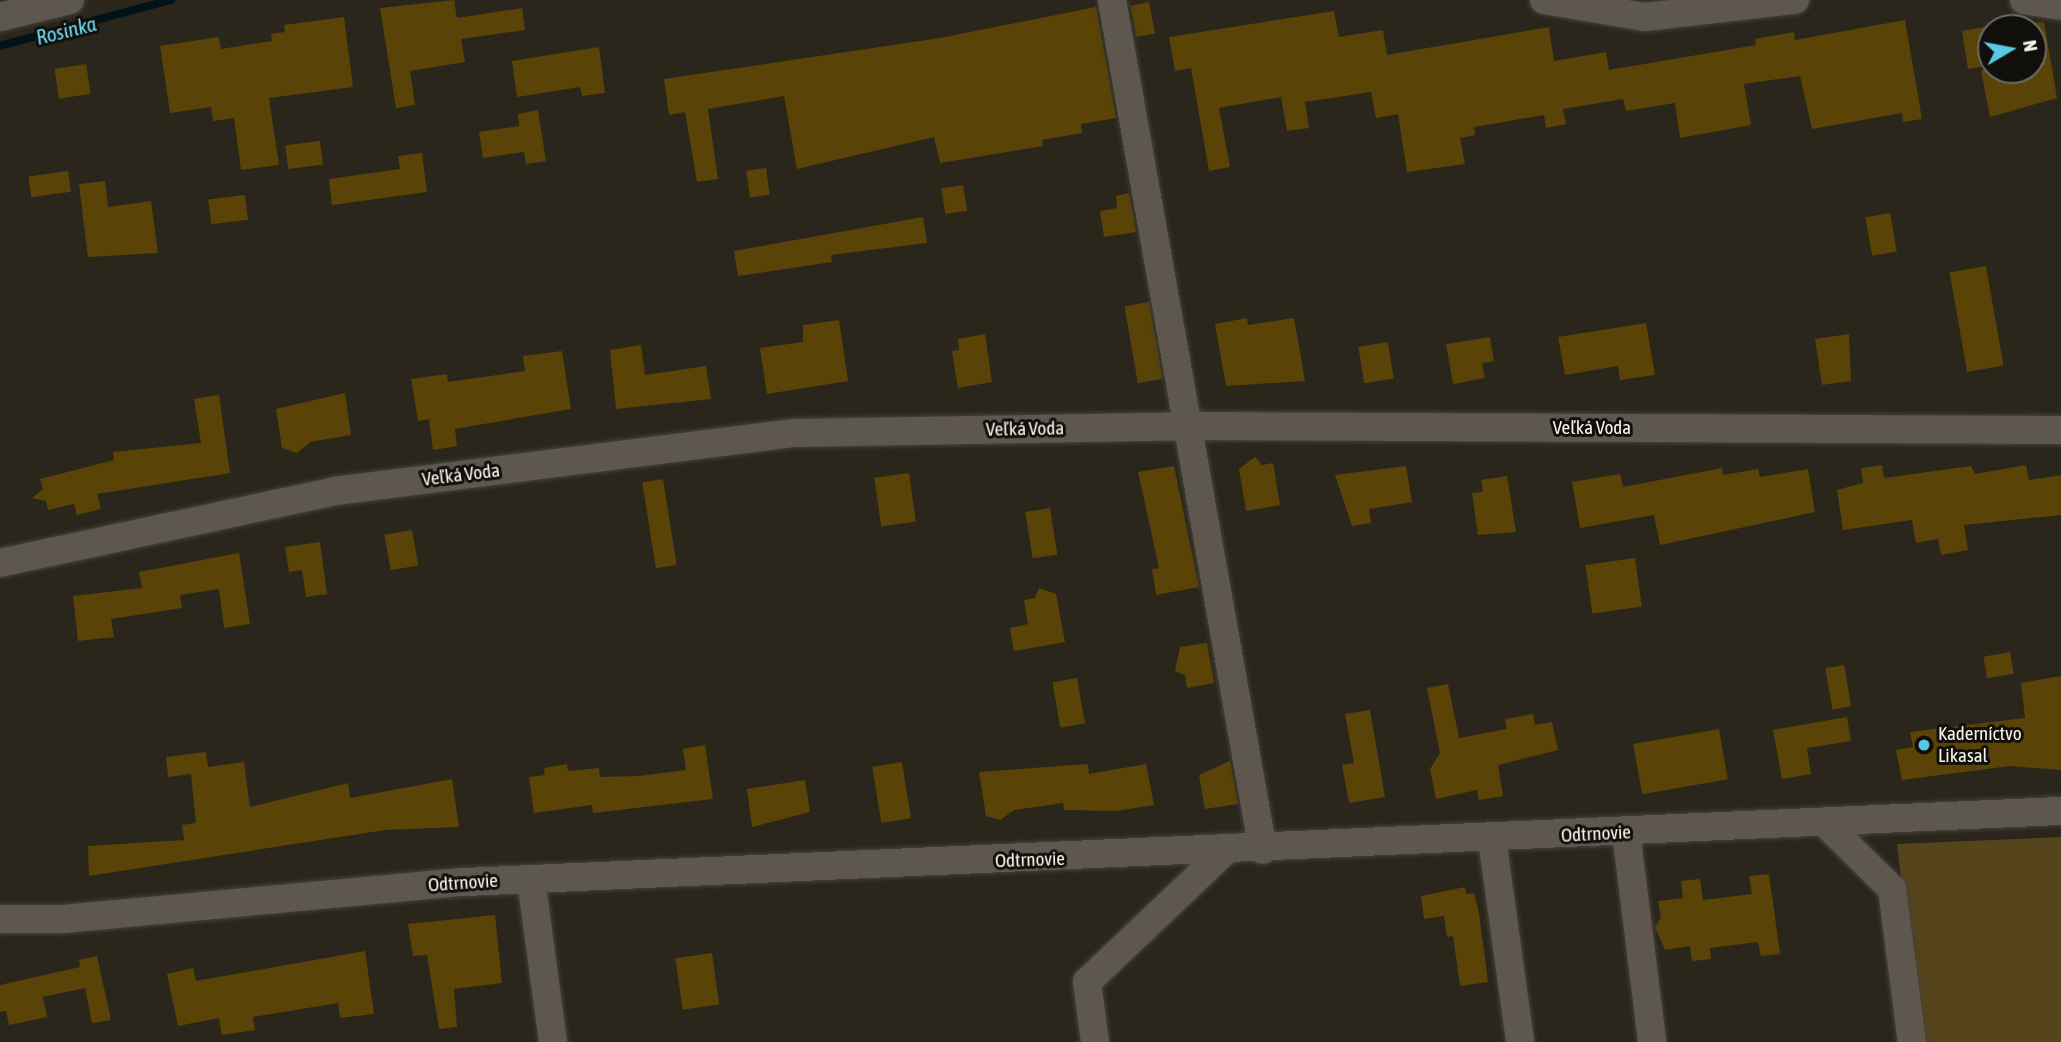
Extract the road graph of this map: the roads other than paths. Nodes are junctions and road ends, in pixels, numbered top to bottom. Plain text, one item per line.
1 (69, 0) edge
2 (1112, 0) edge
3 (1544, 0) edge
4 (1795, 0) edge
5 (2024, 0) edge
6 (1616, 6) edge
7 (2061, 6) edge
8 (0, 17) edge
9 (1188, 426) junction
10 (2061, 430) edge
11 (0, 563) edge
12 (2061, 811) edge
13 (1825, 822) junction
14 (1626, 832) junction
15 (1492, 839) junction
16 (1263, 850) junction
17 (1224, 852) junction
18 (531, 879) junction
19 (0, 919) edge
20 (553, 1042) edge
21 (1095, 1042) edge
22 (1520, 1042) edge
23 (1652, 1042) edge
24 (1912, 1042) edge

1 - 8 street
2 - 9 street
3 - 6 street
4 - 6 street
5 - 7 street
9 - 10 street, Veľká Voda
9 - 11 street, Veľká Voda
9 - 16 street
12 - 13 street, Odtrnovie
13 - 14 street, Odtrnovie
13 - 24 street
14 - 15 street, Odtrnovie
14 - 23 street
15 - 16 street, Odtrnovie
15 - 22 street
16 - 17 street, Odtrnovie
17 - 18 street, Odtrnovie
17 - 21 street
18 - 19 street, Odtrnovie
18 - 20 street

